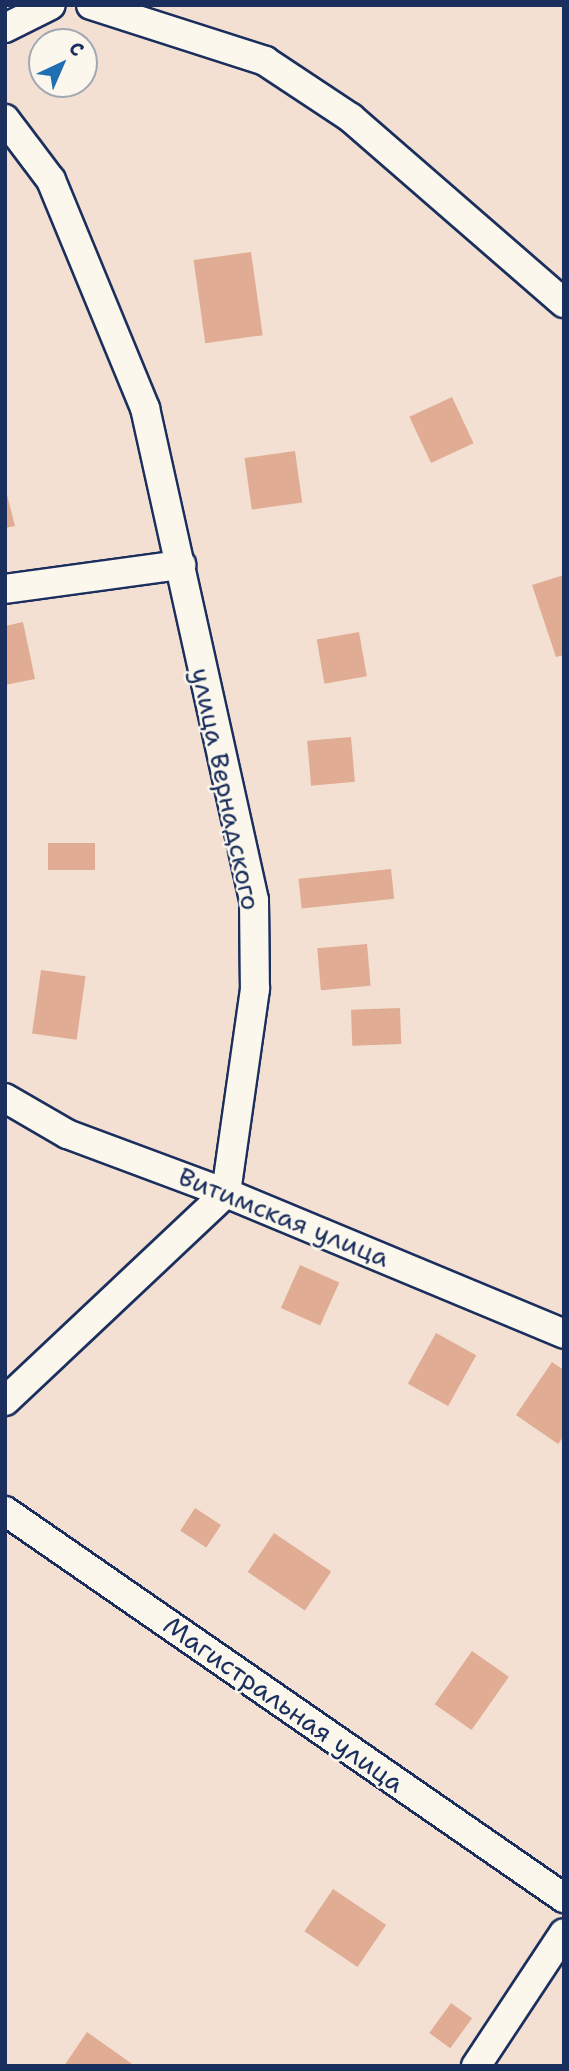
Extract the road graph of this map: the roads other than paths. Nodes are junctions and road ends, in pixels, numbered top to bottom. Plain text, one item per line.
1 (51, 5) edge
2 (91, 5) edge
3 (5, 28) edge
4 (5, 119) edge
5 (564, 303) edge
6 (181, 565) junction
7 (5, 589) edge
8 (5, 1098) edge
9 (226, 1193) junction
10 (564, 1334) edge
11 (5, 1401) edge
12 (5, 1511) edge
13 (564, 1898) edge
14 (564, 1933) edge
15 (476, 2066) edge

1 - 3 street
2 - 5 street
4 - 6 street, улица Вернадского
6 - 7 street
6 - 9 street, улица Вернадского
8 - 9 street, Витимская улица
9 - 10 street, Витимская улица
9 - 11 street
12 - 13 street, Магистральная улица
14 - 15 street

